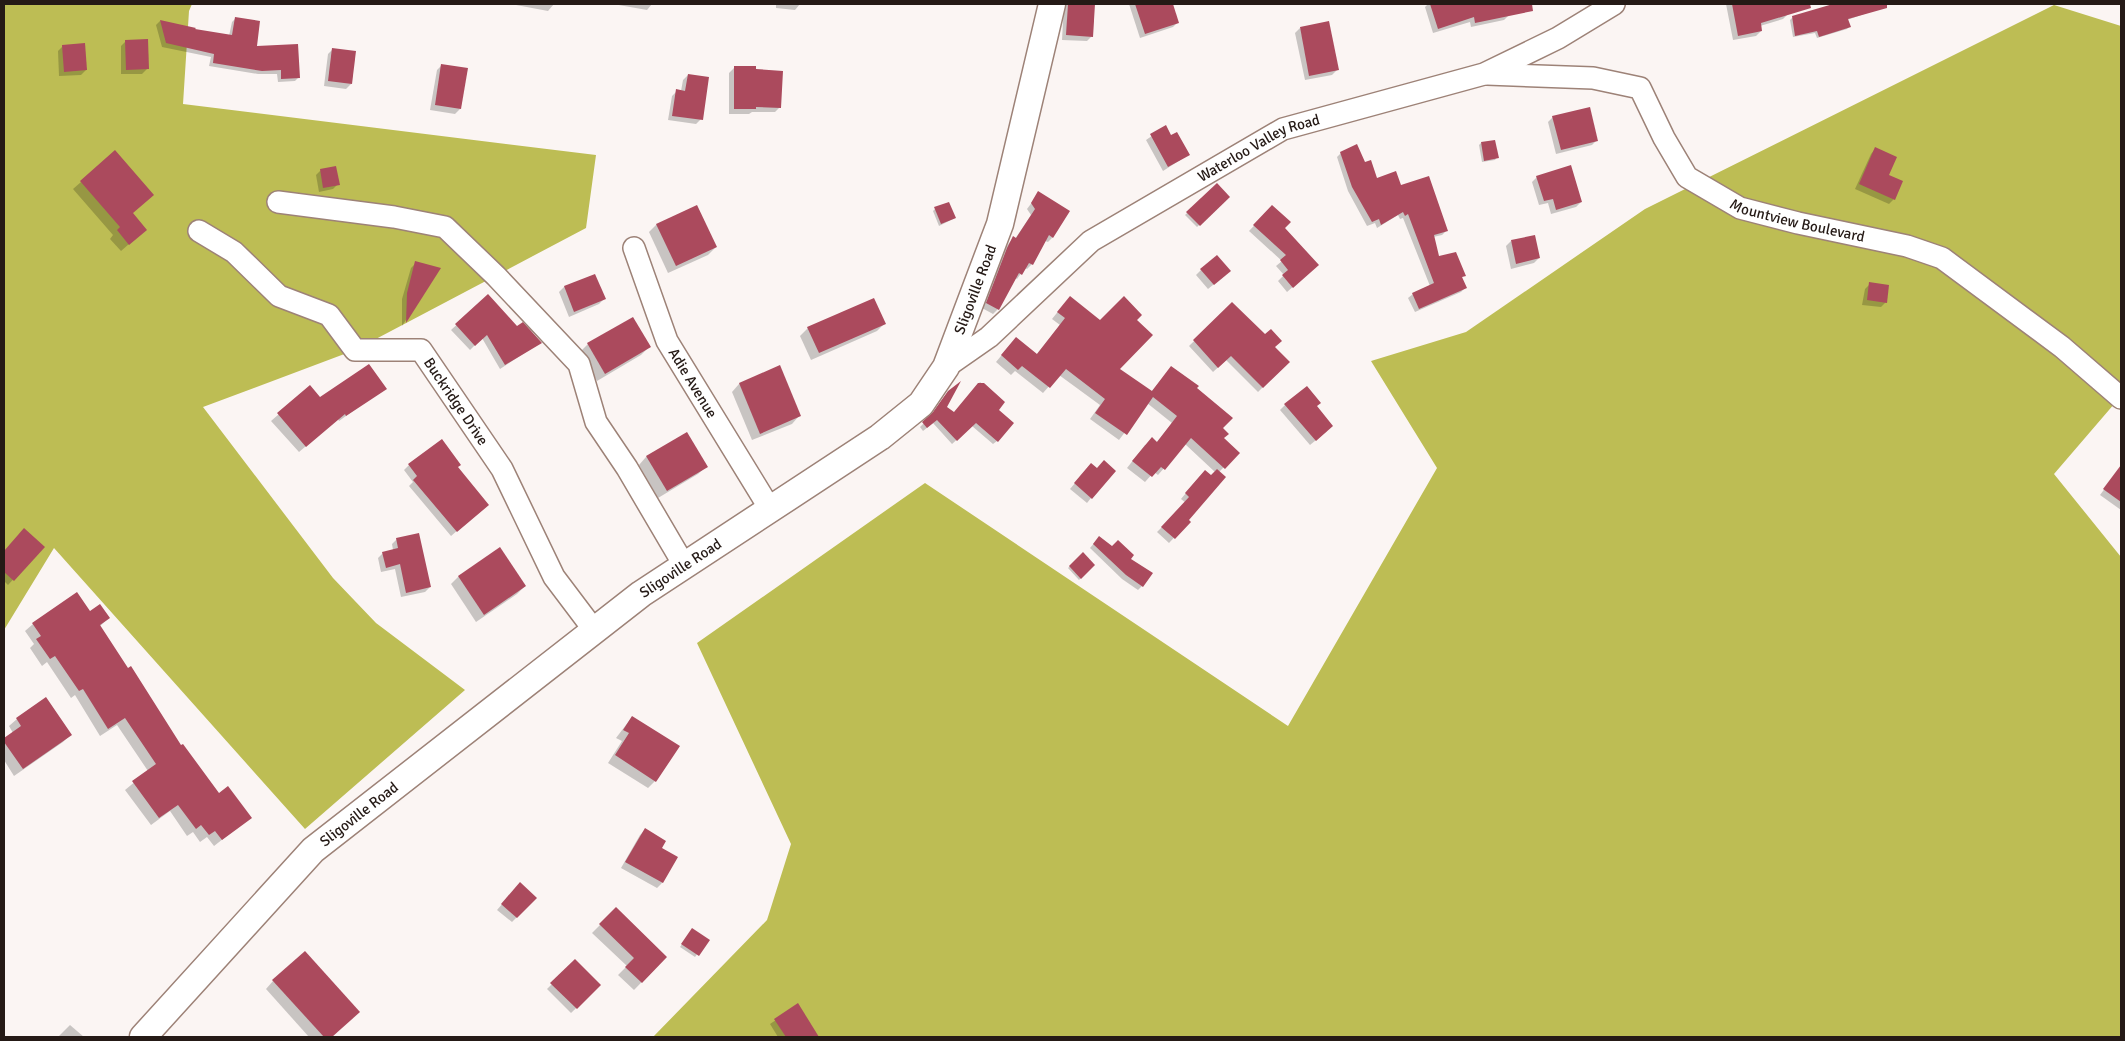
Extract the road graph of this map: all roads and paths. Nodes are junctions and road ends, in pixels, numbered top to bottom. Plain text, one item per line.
1 (1052, 4) edge
2 (1614, 4) edge
3 (1484, 74) junction
4 (278, 202) dead end
5 (199, 231) dead end
6 (634, 248) dead end
7 (946, 367) junction
8 (2121, 398) edge
9 (770, 509) junction
10 (684, 566) junction
11 (594, 630) junction
12 (143, 1037) edge

1 - 7 street, Sligoville Road
2 - 3 street, Waterloo Valley Road
3 - 7 street, Waterloo Valley Road
3 - 8 street, Mountview Boulevard
4 - 10 street
5 - 11 street, Buckridge Drive
6 - 9 street, Adie Avenue
7 - 9 street, Sligoville Road
9 - 10 street, Sligoville Road
10 - 11 street, Sligoville Road
11 - 12 street, Sligoville Road

